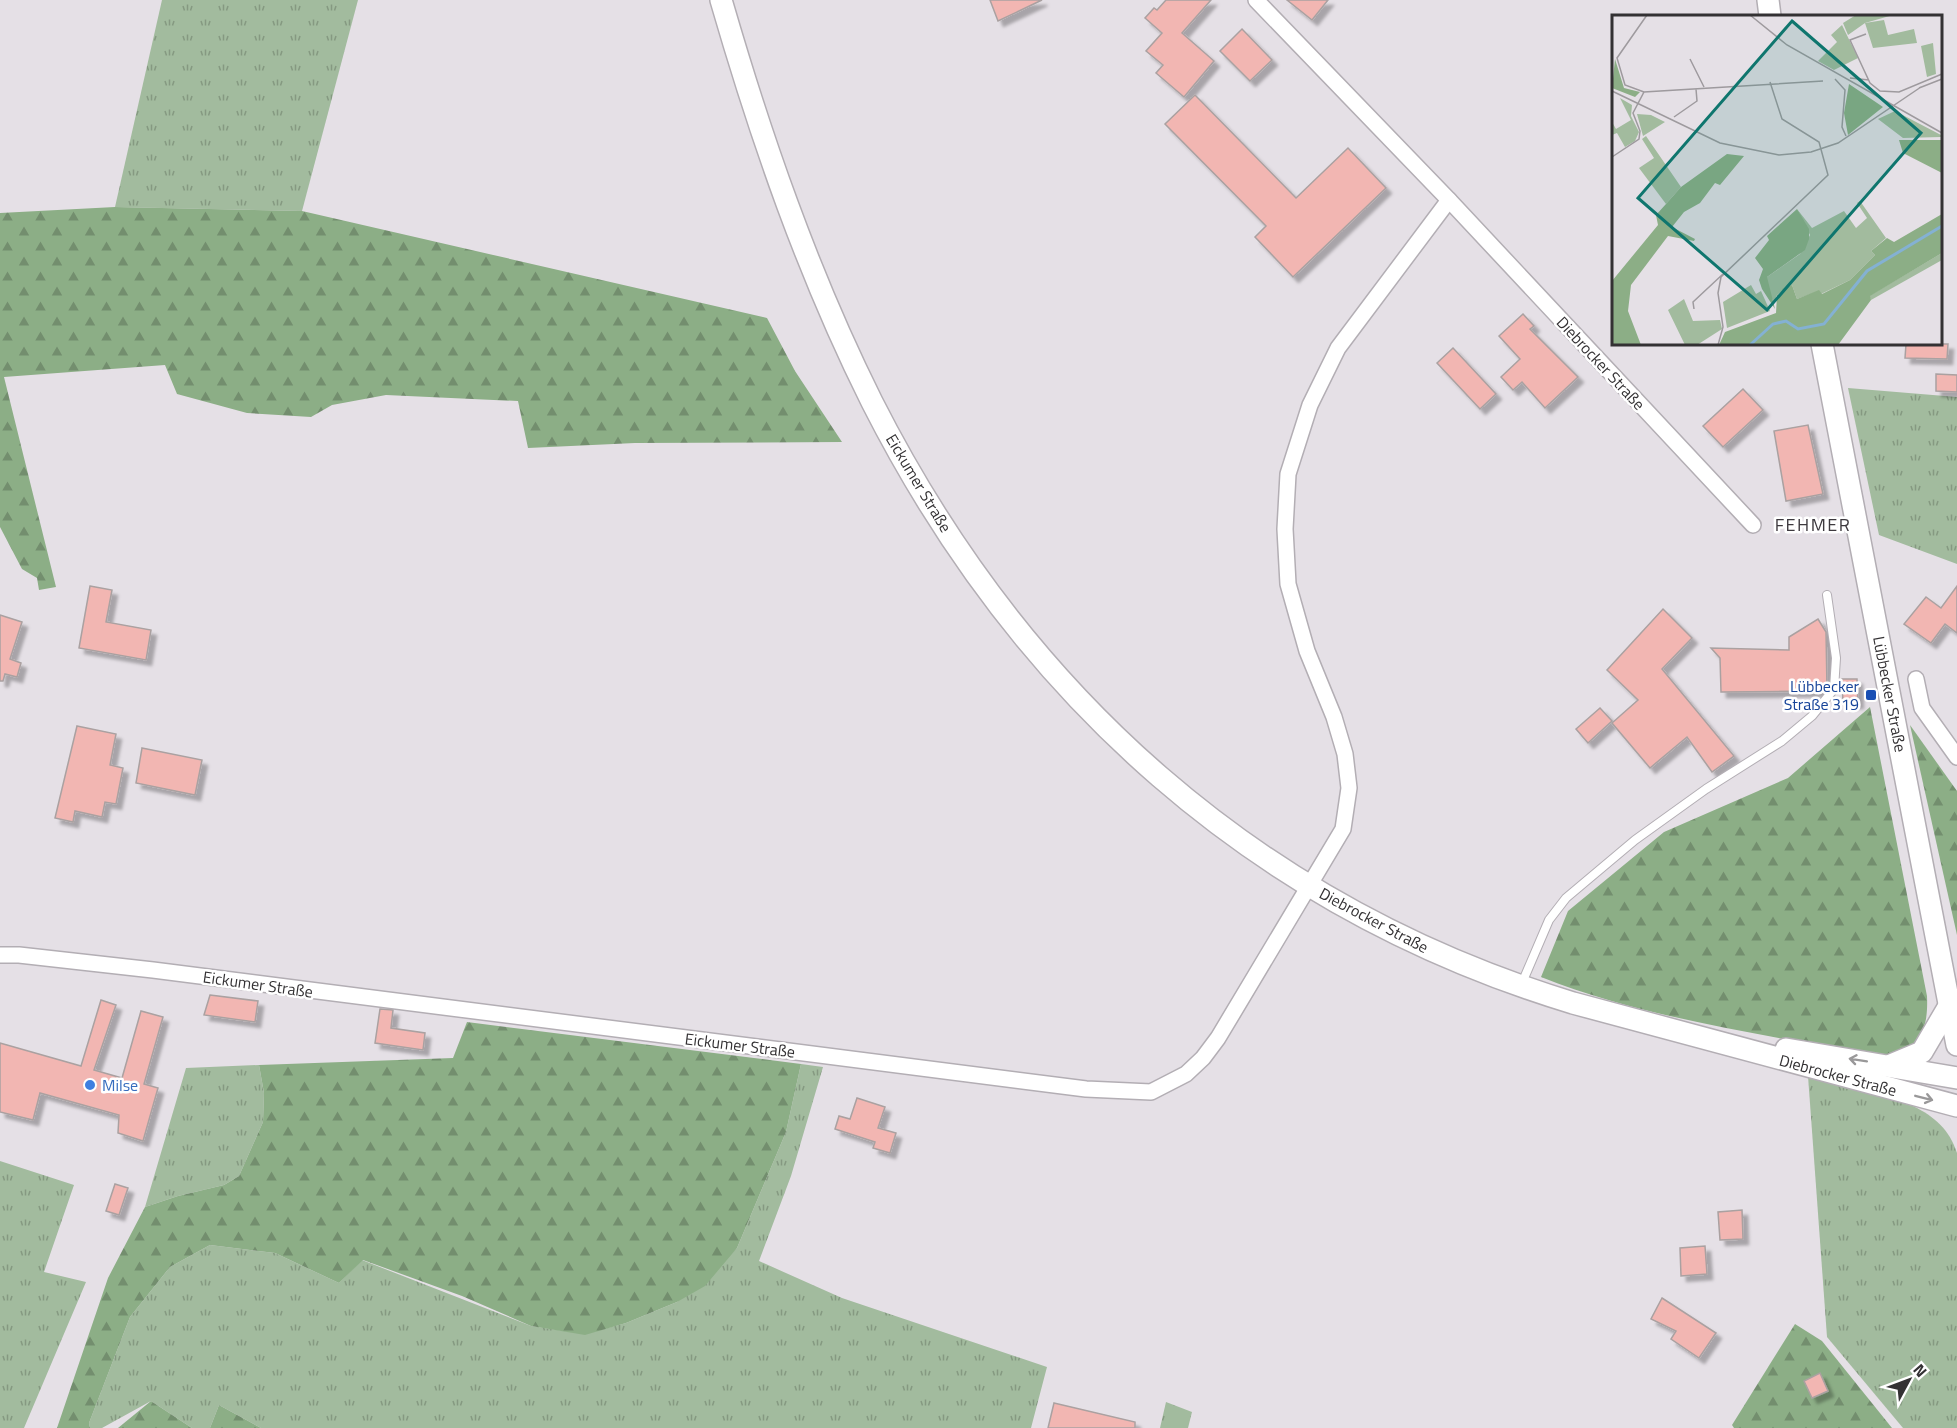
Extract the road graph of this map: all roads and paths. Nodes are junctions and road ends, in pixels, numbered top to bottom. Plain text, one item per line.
1 (721, 0) edge
2 (1256, 0) edge
3 (1768, 0) edge
4 (1770, 15) edge
5 (1449, 200) junction
6 (1822, 345) edge
7 (1753, 525) dead end
8 (1827, 595) dead end
9 (1916, 679) dead end
10 (1957, 757) edge
11 (1309, 886) junction
12 (1, 955) edge
13 (1521, 987) junction
14 (1949, 1006) junction
15 (1685, 1034) junction
16 (1957, 1044) edge
17 (1891, 1065) junction
18 (1957, 1078) edge
19 (1957, 1106) edge

1 - 11 main road, Eickumer Straße
2 - 5 street, Diebrocker Straße
3 - 4 main road
5 - 7 street, Diebrocker Straße
5 - 11 street, Diebrocker Straße
6 - 14 main road, Lübbecker Straße
8 - 13 lane
9 - 10 street
11 - 12 street, Eickumer Straße
11 - 13 main road, Diebrocker Straße
13 - 15 main road, Diebrocker Straße
14 - 16 main road, Lübbecker Straße
14 - 17 main road
17 -> 15 main road, Diebrocker Straße
15 -> 19 main road, Diebrocker Straße
17 - 18 main road, Diebrocker Straße

